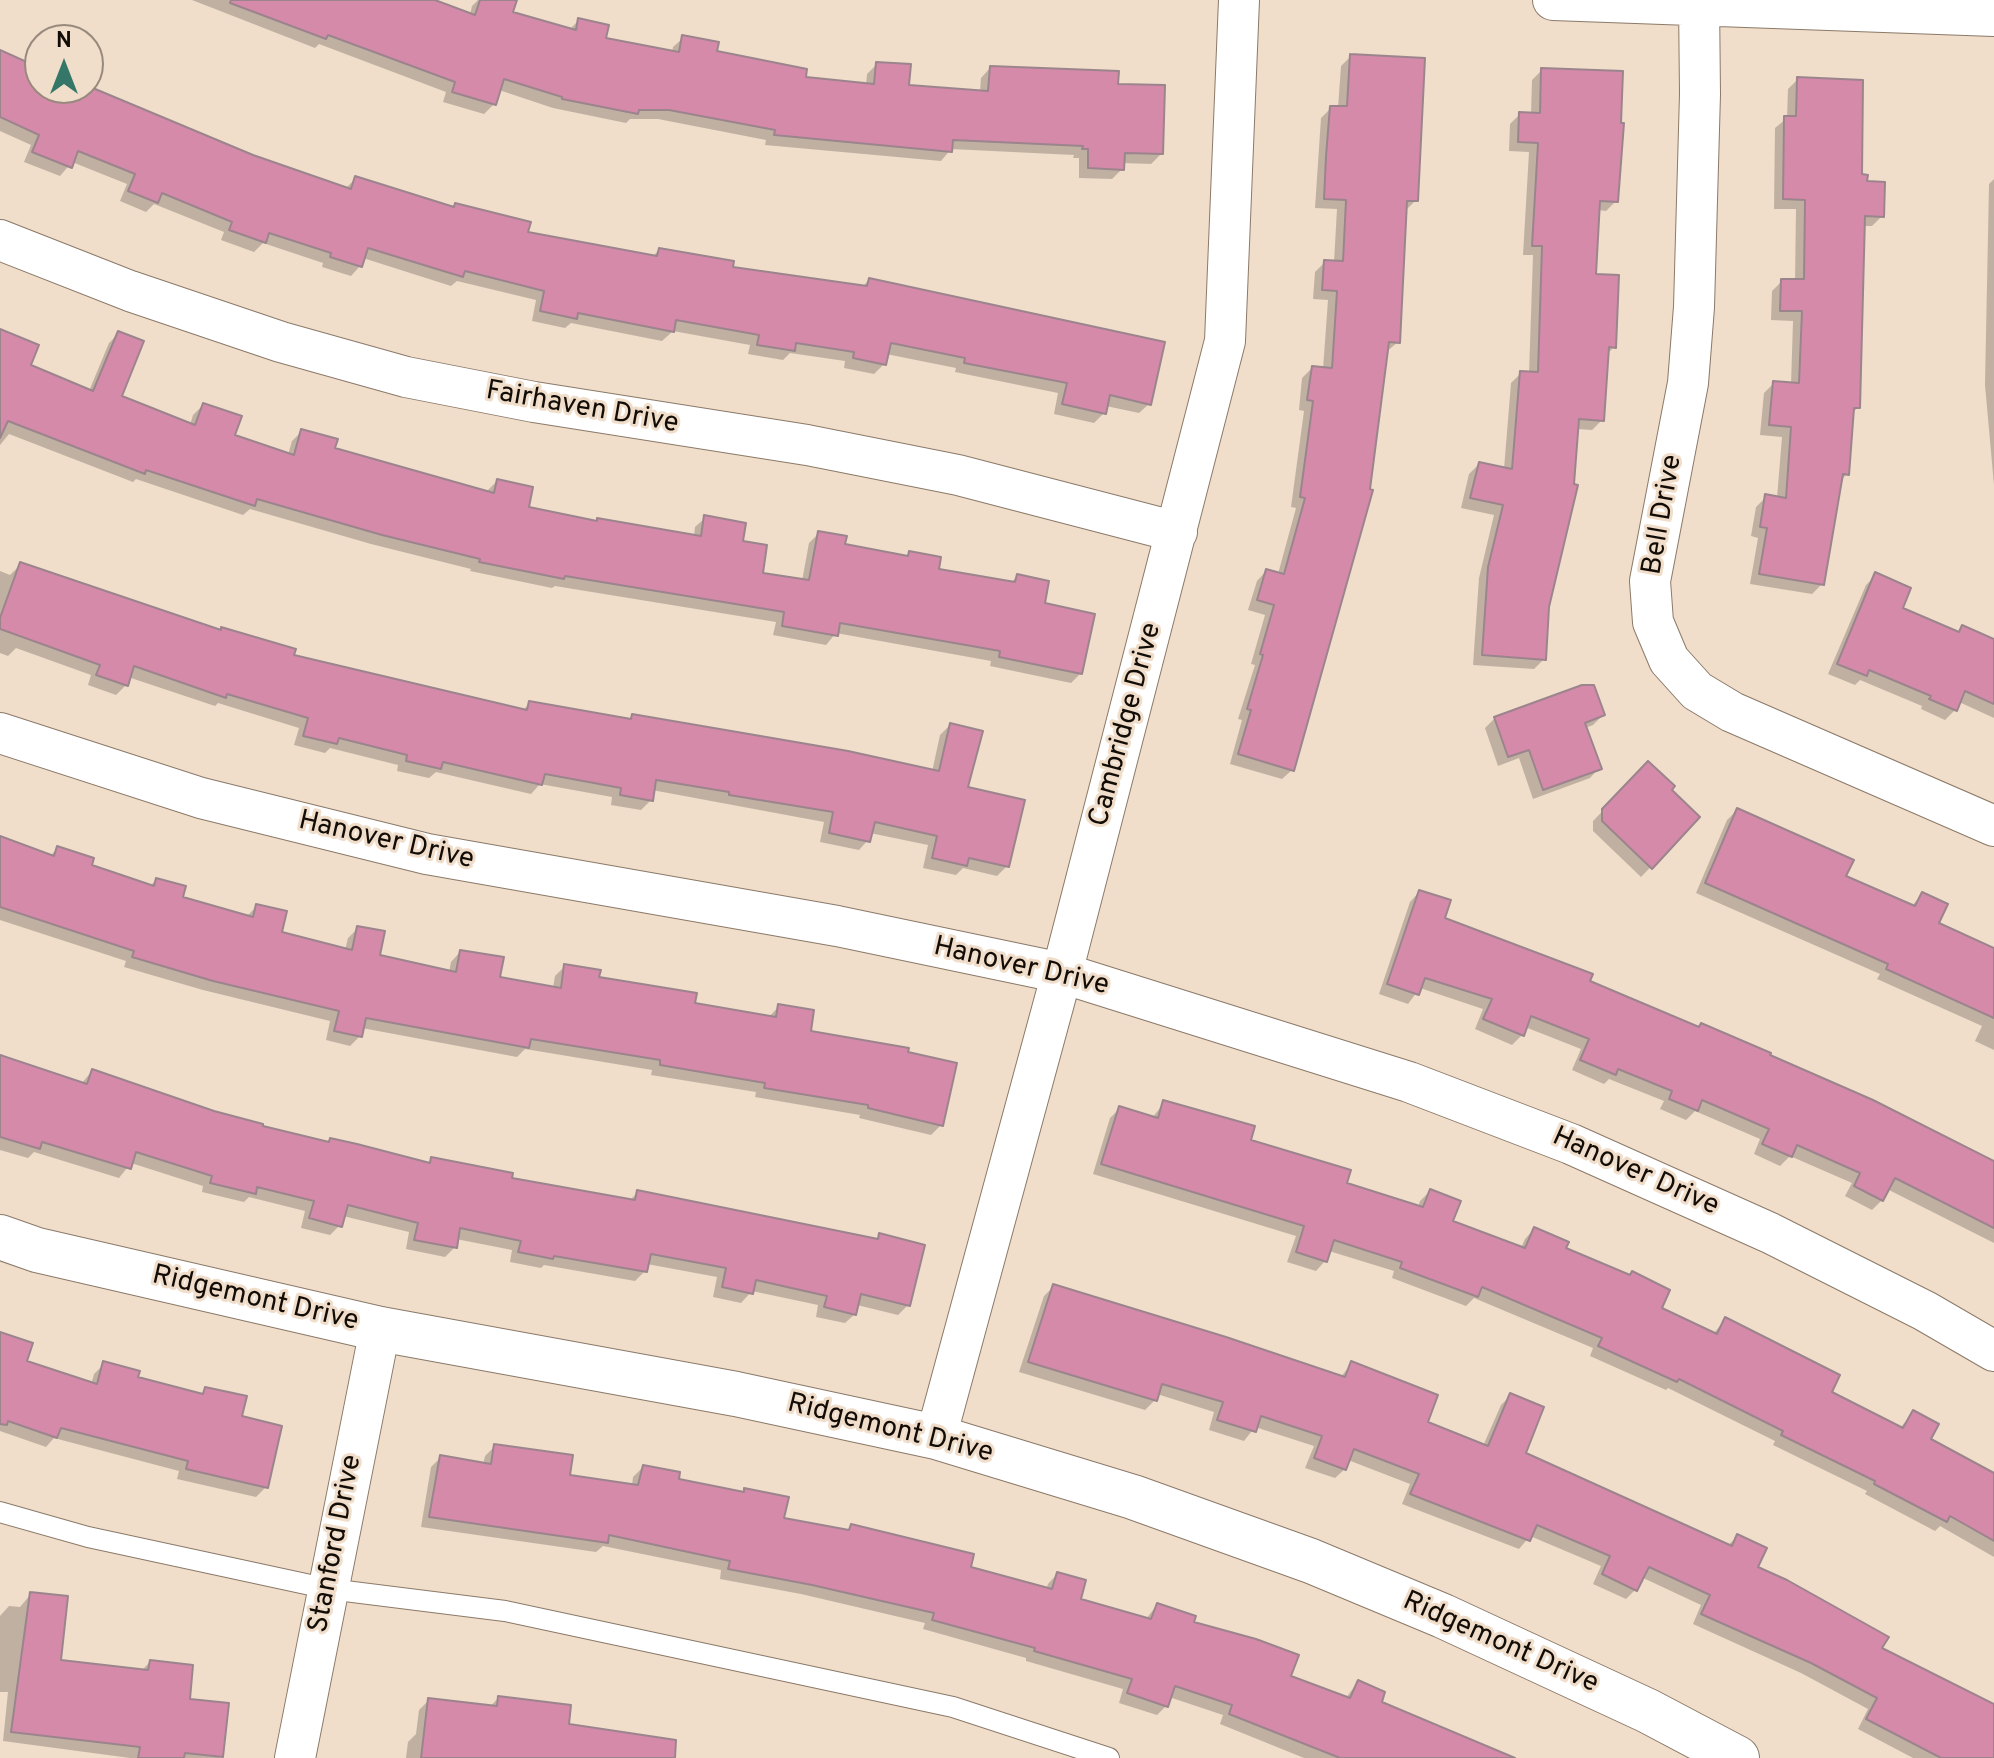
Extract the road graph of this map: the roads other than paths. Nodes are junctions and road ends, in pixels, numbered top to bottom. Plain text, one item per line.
1 (1239, 0) edge
2 (1553, 0) edge
3 (1698, 3) edge
4 (1994, 16) edge
5 (0, 240) edge
6 (1177, 532) junction
7 (0, 733) edge
8 (1994, 826) edge
9 (1062, 973) junction
10 (0, 1237) edge
11 (380, 1329) junction
12 (1994, 1351) edge
13 (936, 1437) junction
14 (0, 1512) edge
15 (329, 1589) junction
16 (295, 1758) edge
17 (1109, 1758) edge
18 (1737, 1758) edge

1 - 6 street, Cambridge Drive
2 - 3 street
3 - 4 street
3 - 8 street, Bell Drive
5 - 6 street, Fairhaven Drive
6 - 9 street, Cambridge Drive
7 - 9 street, Hanover Drive
9 - 12 street, Hanover Drive
9 - 13 street, Cambridge Drive
10 - 11 street, Ridgemont Drive
11 - 13 street, Ridgemont Drive
11 - 15 street, Stanford Drive
13 - 18 street, Ridgemont Drive
14 - 15 lane
15 - 16 street, Stanford Drive
15 - 17 lane

